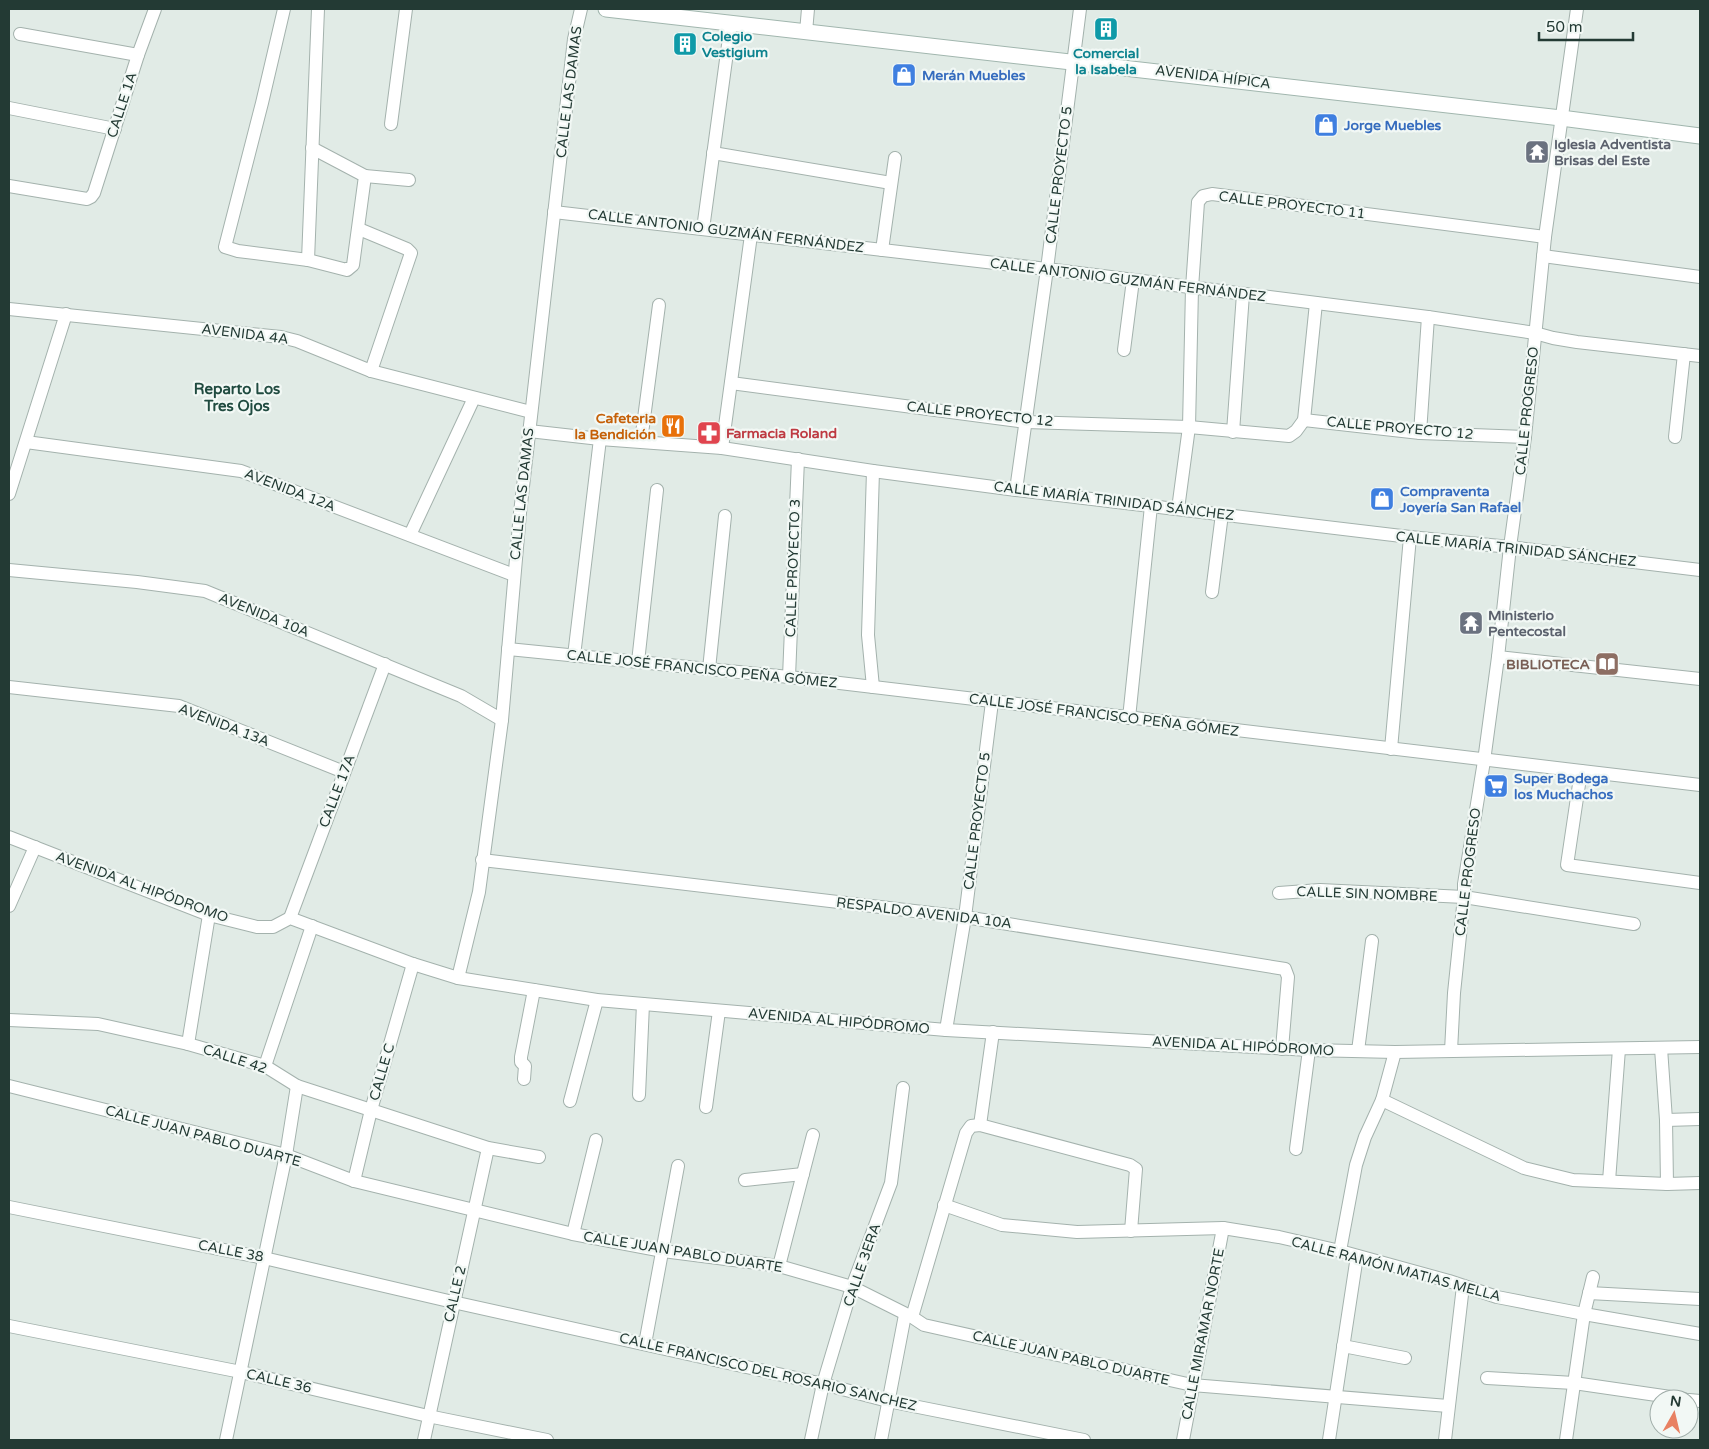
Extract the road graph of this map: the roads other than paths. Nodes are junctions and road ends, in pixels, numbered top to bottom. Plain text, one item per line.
1 (155, 9) edge
2 (284, 9) edge
3 (318, 9) edge
4 (406, 9) edge
5 (581, 9) edge
6 (606, 9) edge
7 (808, 9) edge
8 (1080, 9) edge
9 (1577, 9) edge
10 (732, 23) junction
11 (806, 32) junction
12 (20, 34) dead end
13 (138, 56) junction
14 (1074, 61) junction
15 (9, 108) edge
16 (1561, 118) junction
17 (391, 124) dead end
18 (115, 128) junction
19 (1700, 136) edge
20 (312, 148) junction
21 (713, 153) junction
22 (895, 158) dead end
23 (365, 176) junction
24 (409, 180) dead end
25 (891, 183) junction
26 (9, 186) edge
27 (554, 212) junction
28 (359, 229) junction
29 (703, 229) junction
30 (751, 234) junction
31 (1545, 238) junction
32 (882, 250) junction
33 (1543, 256) junction
34 (308, 260) junction
35 (1047, 269) junction
36 (1700, 277) edge
37 (1132, 280) junction
38 (1192, 288) junction
39 (1243, 294) junction
40 (1316, 303) junction
41 (660, 305) dead end
42 (9, 309) edge
43 (66, 314) junction
44 (1428, 317) junction
45 (1535, 333) junction
46 (1124, 350) dead end
47 (1684, 354) junction
48 (1700, 356) edge
49 (371, 371) junction
50 (731, 383) junction
51 (474, 398) junction
52 (531, 412) junction
53 (1304, 420) junction
54 (1026, 422) junction
55 (1189, 427) junction
56 (529, 431) junction
57 (1234, 432) junction
58 (1420, 433) junction
59 (1526, 437) junction
60 (1675, 437) dead end
61 (600, 440) junction
62 (641, 441) junction
63 (26, 442) junction
64 (722, 448) junction
65 (798, 459) junction
66 (873, 471) junction
67 (657, 490) dead end
68 (1016, 490) junction
69 (9, 494) edge
70 (1152, 506) junction
71 (1178, 509) junction
72 (1222, 514) junction
73 (725, 516) dead end
74 (410, 535) junction
75 (1410, 537) junction
76 (1510, 547) junction
77 (9, 570) edge
78 (1700, 570) edge
79 (514, 575) junction
80 (1212, 592) dead end
81 (508, 649) junction
82 (574, 656) junction
83 (1498, 656) junction
84 (638, 662) junction
85 (385, 664) junction
86 (709, 669) junction
87 (789, 677) junction
88 (1700, 679) edge
89 (9, 687) edge
90 (873, 688) junction
91 (992, 702) junction
92 (1129, 718) junction
93 (502, 720) junction
94 (1391, 749) junction
95 (1484, 761) junction
96 (1581, 771) junction
97 (344, 772) junction
98 (1700, 785) edge
99 (9, 837) edge
100 (35, 847) junction
101 (482, 860) junction
102 (1700, 883) edge
103 (1279, 893) dead end
104 (1464, 897) junction
105 (9, 906) edge
106 (209, 915) junction
107 (965, 917) junction
108 (290, 918) junction
109 (1634, 924) dead end
110 (312, 926) junction
111 (1372, 941) dead end
112 (413, 964) junction
113 (458, 978) junction
114 (534, 990) junction
115 (597, 1000) junction
116 (644, 1004) junction
117 (719, 1011) junction
118 (9, 1020) edge
119 (946, 1030) junction
120 (993, 1032) junction
121 (188, 1044) junction
122 (1700, 1047) edge
123 (1618, 1048) junction
124 (1662, 1048) junction
125 (1282, 1049) junction
126 (1309, 1050) junction
127 (1358, 1051) junction
128 (1451, 1051) junction
129 (1395, 1052) junction
130 (265, 1066) junction
131 (524, 1079) dead end
132 (9, 1086) edge
133 (297, 1086) junction
134 (903, 1088) dead end
135 (638, 1095) dead end
136 (1382, 1100) junction
137 (570, 1101) dead end
138 (706, 1107) dead end
139 (371, 1110) junction
140 (1700, 1119) edge
141 (1666, 1120) junction
142 (976, 1125) junction
143 (812, 1135) dead end
144 (596, 1140) dead end
145 (488, 1148) junction
146 (1296, 1149) dead end
147 (286, 1155) junction
148 (539, 1157) dead end
149 (678, 1166) dead end
150 (803, 1174) junction
151 (745, 1180) dead end
152 (354, 1181) junction
153 (1609, 1181) junction
154 (1700, 1183) edge
155 (1667, 1184) junction
156 (944, 1205) junction
157 (9, 1207) edge
158 (475, 1210) junction
159 (1223, 1228) junction
160 (1131, 1230) junction
161 (573, 1234) junction
162 (663, 1251) junction
163 (1340, 1251) junction
164 (1357, 1256) junction
165 (264, 1258) junction
166 (779, 1266) junction
167 (1593, 1277) dead end
168 (1463, 1286) junction
169 (852, 1288) junction
170 (1589, 1293) junction
171 (1700, 1299) edge
172 (453, 1302) junction
173 (1584, 1314) junction
174 (909, 1316) junction
175 (9, 1326) edge
176 (1700, 1334) edge
177 (645, 1344) junction
178 (1343, 1346) junction
179 (1405, 1358) dead end
180 (241, 1372) junction
181 (1487, 1378) dead end
182 (1574, 1383) junction
183 (823, 1384) junction
184 (1192, 1385) junction
185 (1649, 1394) edge
186 (1336, 1398) junction
187 (888, 1401) junction
188 (1448, 1406) junction
189 (428, 1416) junction
190 (226, 1440) edge
191 (424, 1440) edge
192 (547, 1440) edge
193 (811, 1440) edge
194 (880, 1440) edge
195 (1084, 1440) edge
196 (1183, 1440) edge
197 (1329, 1440) edge
198 (1444, 1440) edge
199 (1566, 1440) edge

1 - 13 street, CALLE 1A
2 - 34 street
3 - 20 street
4 - 17 street
5 - 27 street, CALLE LAS DAMAS
6 - 10 street, AVENIDA HÍPICA
7 - 11 street
8 - 14 street, CALLE PROYECTO 5
9 - 16 street, CALLE PROGRESO
10 - 11 street, AVENIDA HÍPICA
10 - 21 street
11 - 14 street, AVENIDA HÍPICA
12 - 13 street
13 - 18 street, CALLE 1A
14 - 16 street, AVENIDA HÍPICA
14 - 35 street, CALLE PROYECTO 5
15 - 18 street
16 - 19 street, AVENIDA HÍPICA
16 - 31 street, CALLE PROGRESO
18 - 26 street, CALLE 1A
20 - 23 street
20 - 34 street
21 - 25 street
21 - 29 street
22 - 25 street
23 - 24 street
23 - 28 street
25 - 32 street
27 - 29 street, CALLE ANTONIO GUZMÁN FERNÁNDEZ
27 - 52 street, CALLE LAS DAMAS
28 - 34 street
28 - 49 street
29 - 30 street, CALLE ANTONIO GUZMÁN FERNÁNDEZ
30 - 32 street, CALLE ANTONIO GUZMÁN FERNÁNDEZ
30 - 50 street
31 - 33 street, CALLE PROGRESO
31 - 38 street, CALLE PROYECTO 11
32 - 35 street, CALLE ANTONIO GUZMÁN FERNÁNDEZ
33 - 36 street
33 - 45 street, CALLE PROGRESO
35 - 37 street, CALLE ANTONIO GUZMÁN FERNÁNDEZ
35 - 54 street, CALLE PROYECTO 5
37 - 38 street, CALLE ANTONIO GUZMÁN FERNÁNDEZ
37 - 46 street
38 - 39 street, CALLE ANTONIO GUZMÁN FERNÁNDEZ
38 - 55 street, CALLE PROYECTO 11
39 - 40 street, CALLE ANTONIO GUZMÁN FERNÁNDEZ
39 - 57 street
40 - 44 street, CALLE ANTONIO GUZMÁN FERNÁNDEZ
40 - 53 street
41 - 62 street
42 - 43 street, AVENIDA 4A
43 - 49 street, AVENIDA 4A
43 - 63 street
44 - 45 street, CALLE ANTONIO GUZMÁN FERNÁNDEZ
44 - 58 street
45 - 47 street, CALLE ANTONIO GUZMÁN FERNÁNDEZ
45 - 59 street, CALLE PROGRESO
47 - 48 street, CALLE ANTONIO GUZMÁN FERNÁNDEZ
47 - 60 street
49 - 51 street, AVENIDA 4A
50 - 54 street, CALLE PROYECTO 12
50 - 64 street
51 - 52 street, AVENIDA 4A
51 - 74 street
52 - 56 street, CALLE LAS DAMAS
53 - 57 street, CALLE PROYECTO 12
53 - 58 street, CALLE PROYECTO 12
54 - 55 street, CALLE PROYECTO 12
54 - 68 street, CALLE PROYECTO 5
55 - 57 street, CALLE PROYECTO 12
55 - 71 street, CALLE PROYECTO 11
56 - 61 street, CALLE MARÍA TRINIDAD SÁNCHEZ
56 - 79 street, CALLE LAS DAMAS
58 - 59 street, CALLE PROYECTO 12
59 - 76 street, CALLE PROGRESO
61 - 62 street, CALLE MARÍA TRINIDAD SÁNCHEZ
61 - 82 street
62 - 64 street, CALLE MARÍA TRINIDAD SÁNCHEZ
63 - 69 street
63 - 74 street, AVENIDA 12A
64 - 65 street, CALLE MARÍA TRINIDAD SÁNCHEZ
65 - 66 street, CALLE MARÍA TRINIDAD SÁNCHEZ
65 - 87 street, CALLE PROYECTO 3
66 - 68 street, CALLE MARÍA TRINIDAD SÁNCHEZ
66 - 90 street
67 - 84 street
68 - 70 street, CALLE MARÍA TRINIDAD SÁNCHEZ
70 - 71 street, CALLE MARÍA TRINIDAD SÁNCHEZ
70 - 92 street
71 - 72 street, CALLE MARÍA TRINIDAD SÁNCHEZ
72 - 75 street, CALLE MARÍA TRINIDAD SÁNCHEZ
72 - 80 street
73 - 86 street
74 - 79 street, AVENIDA 12A
75 - 76 street, CALLE MARÍA TRINIDAD SÁNCHEZ
75 - 94 street
76 - 78 street, CALLE MARÍA TRINIDAD SÁNCHEZ
76 - 83 street, CALLE PROGRESO
77 - 85 street, AVENIDA 10A
79 - 81 street, CALLE LAS DAMAS
81 - 82 street, CALLE JOSÉ FRANCISCO PEÑA GÓMEZ
81 - 93 street, CALLE LAS DAMAS
82 - 84 street, CALLE JOSÉ FRANCISCO PEÑA GÓMEZ
83 - 88 street
83 - 95 street, CALLE PROGRESO
84 - 86 street, CALLE JOSÉ FRANCISCO PEÑA GÓMEZ
85 - 93 street, AVENIDA 10A
85 - 97 street, CALLE 17A
86 - 87 street, CALLE JOSÉ FRANCISCO PEÑA GÓMEZ
87 - 90 street, CALLE JOSÉ FRANCISCO PEÑA GÓMEZ
89 - 97 street, AVENIDA 13A
90 - 91 street, CALLE JOSÉ FRANCISCO PEÑA GÓMEZ
91 - 92 street, CALLE JOSÉ FRANCISCO PEÑA GÓMEZ
91 - 107 street, CALLE PROYECTO 5
92 - 94 street, CALLE JOSÉ FRANCISCO PEÑA GÓMEZ
93 - 101 street, CALLE LAS DAMAS
94 - 95 street, CALLE JOSÉ FRANCISCO PEÑA GÓMEZ
95 - 96 street, CALLE JOSÉ FRANCISCO PEÑA GÓMEZ
95 - 104 street, CALLE PROGRESO
96 - 98 street, CALLE JOSÉ FRANCISCO PEÑA GÓMEZ
96 - 102 street
97 - 108 street, CALLE 17A
99 - 100 street, AVENIDA AL HIPÓDROMO
100 - 105 street
100 - 106 street, AVENIDA AL HIPÓDROMO
101 - 107 street, RESPALDO AVENIDA 10A
101 - 113 street, CALLE LAS DAMAS
103 - 104 street, CALLE SIN NOMBRE
104 - 109 street, CALLE SIN NOMBRE
104 - 128 street, CALLE PROGRESO
106 - 108 street, AVENIDA AL HIPÓDROMO
106 - 121 street
107 - 119 street, CALLE PROYECTO 5
107 - 125 street, RESPALDO AVENIDA 10A
108 - 110 street, AVENIDA AL HIPÓDROMO
110 - 112 street, AVENIDA AL HIPÓDROMO
110 - 130 street
111 - 127 street
112 - 113 street, AVENIDA AL HIPÓDROMO
112 - 139 street, CALLE C
113 - 114 street, AVENIDA AL HIPÓDROMO
114 - 115 street, AVENIDA AL HIPÓDROMO
114 - 131 street
115 - 116 street, AVENIDA AL HIPÓDROMO
115 - 137 street
116 - 117 street, AVENIDA AL HIPÓDROMO
116 - 135 street
117 - 119 street, AVENIDA AL HIPÓDROMO
117 - 138 street
118 - 121 street, CALLE 42
119 - 120 street, AVENIDA AL HIPÓDROMO
120 - 125 street, AVENIDA AL HIPÓDROMO
120 - 142 street
121 - 130 street, CALLE 42
122 - 124 street, AVENIDA AL HIPÓDROMO
123 - 124 street, AVENIDA AL HIPÓDROMO
123 - 128 street, AVENIDA AL HIPÓDROMO
123 - 153 street
124 - 141 street
125 - 126 street, AVENIDA AL HIPÓDROMO
126 - 127 street, AVENIDA AL HIPÓDROMO
126 - 146 street
127 - 129 street, AVENIDA AL HIPÓDROMO
128 - 129 street, AVENIDA AL HIPÓDROMO
129 - 136 street
130 - 133 street, CALLE 42
132 - 147 street, CALLE JUAN PABLO DUARTE
133 - 139 street, CALLE 42
133 - 147 street
134 - 169 street, CALLE 3ERA
136 - 153 street
136 - 163 street
139 - 145 street, CALLE 42
139 - 152 street, CALLE C
140 - 141 street
141 - 155 street
142 - 156 street
142 - 160 street
143 - 150 street
144 - 161 street
145 - 148 street, CALLE 42
145 - 158 street, CALLE 2
147 - 152 street, CALLE JUAN PABLO DUARTE
147 - 165 street
149 - 162 street
150 - 151 street
150 - 166 street
152 - 158 street, CALLE JUAN PABLO DUARTE
153 - 155 street
154 - 155 street
156 - 160 street, CALLE RAMÓN MATIAS MELLA
156 - 174 street
157 - 165 street, CALLE 38
158 - 161 street, CALLE JUAN PABLO DUARTE
158 - 172 street, CALLE 2
159 - 160 street, CALLE RAMÓN MATIAS MELLA
159 - 163 street, CALLE RAMÓN MATIAS MELLA
159 - 184 street, CALLE MIRAMAR NORTE
161 - 162 street, CALLE JUAN PABLO DUARTE
162 - 166 street, CALLE JUAN PABLO DUARTE
162 - 177 street
163 - 164 street, CALLE RAMÓN MATIAS MELLA
164 - 168 street, CALLE RAMÓN MATIAS MELLA
164 - 178 street
165 - 172 street, CALLE 38
165 - 180 street
166 - 169 street, CALLE JUAN PABLO DUARTE
167 - 170 street
168 - 173 street, CALLE RAMÓN MATIAS MELLA
168 - 188 street
169 - 174 street, CALLE JUAN PABLO DUARTE
169 - 183 street, CALLE 3ERA
170 - 171 street
170 - 173 street
172 - 177 street, CALLE FRANCISCO DEL ROSARIO SANCHEZ
172 - 189 street, CALLE 2
173 - 176 street, CALLE RAMÓN MATIAS MELLA
173 - 182 street
174 - 184 street, CALLE JUAN PABLO DUARTE
174 - 187 street
175 - 180 street, CALLE 36
177 - 183 street, CALLE FRANCISCO DEL ROSARIO SANCHEZ
178 - 179 street
178 - 186 street
180 - 189 street, CALLE 36
180 - 190 street
181 - 182 street
182 - 185 street
182 - 199 street
183 - 187 street, CALLE FRANCISCO DEL ROSARIO SANCHEZ
183 - 193 street, CALLE 3ERA
184 - 186 street, CALLE JUAN PABLO DUARTE
184 - 196 street, CALLE MIRAMAR NORTE
186 - 188 street, CALLE JUAN PABLO DUARTE
186 - 197 street
187 - 194 street
187 - 195 street, CALLE FRANCISCO DEL ROSARIO SANCHEZ
188 - 198 street
189 - 191 street, CALLE 2
189 - 192 street, CALLE 36

